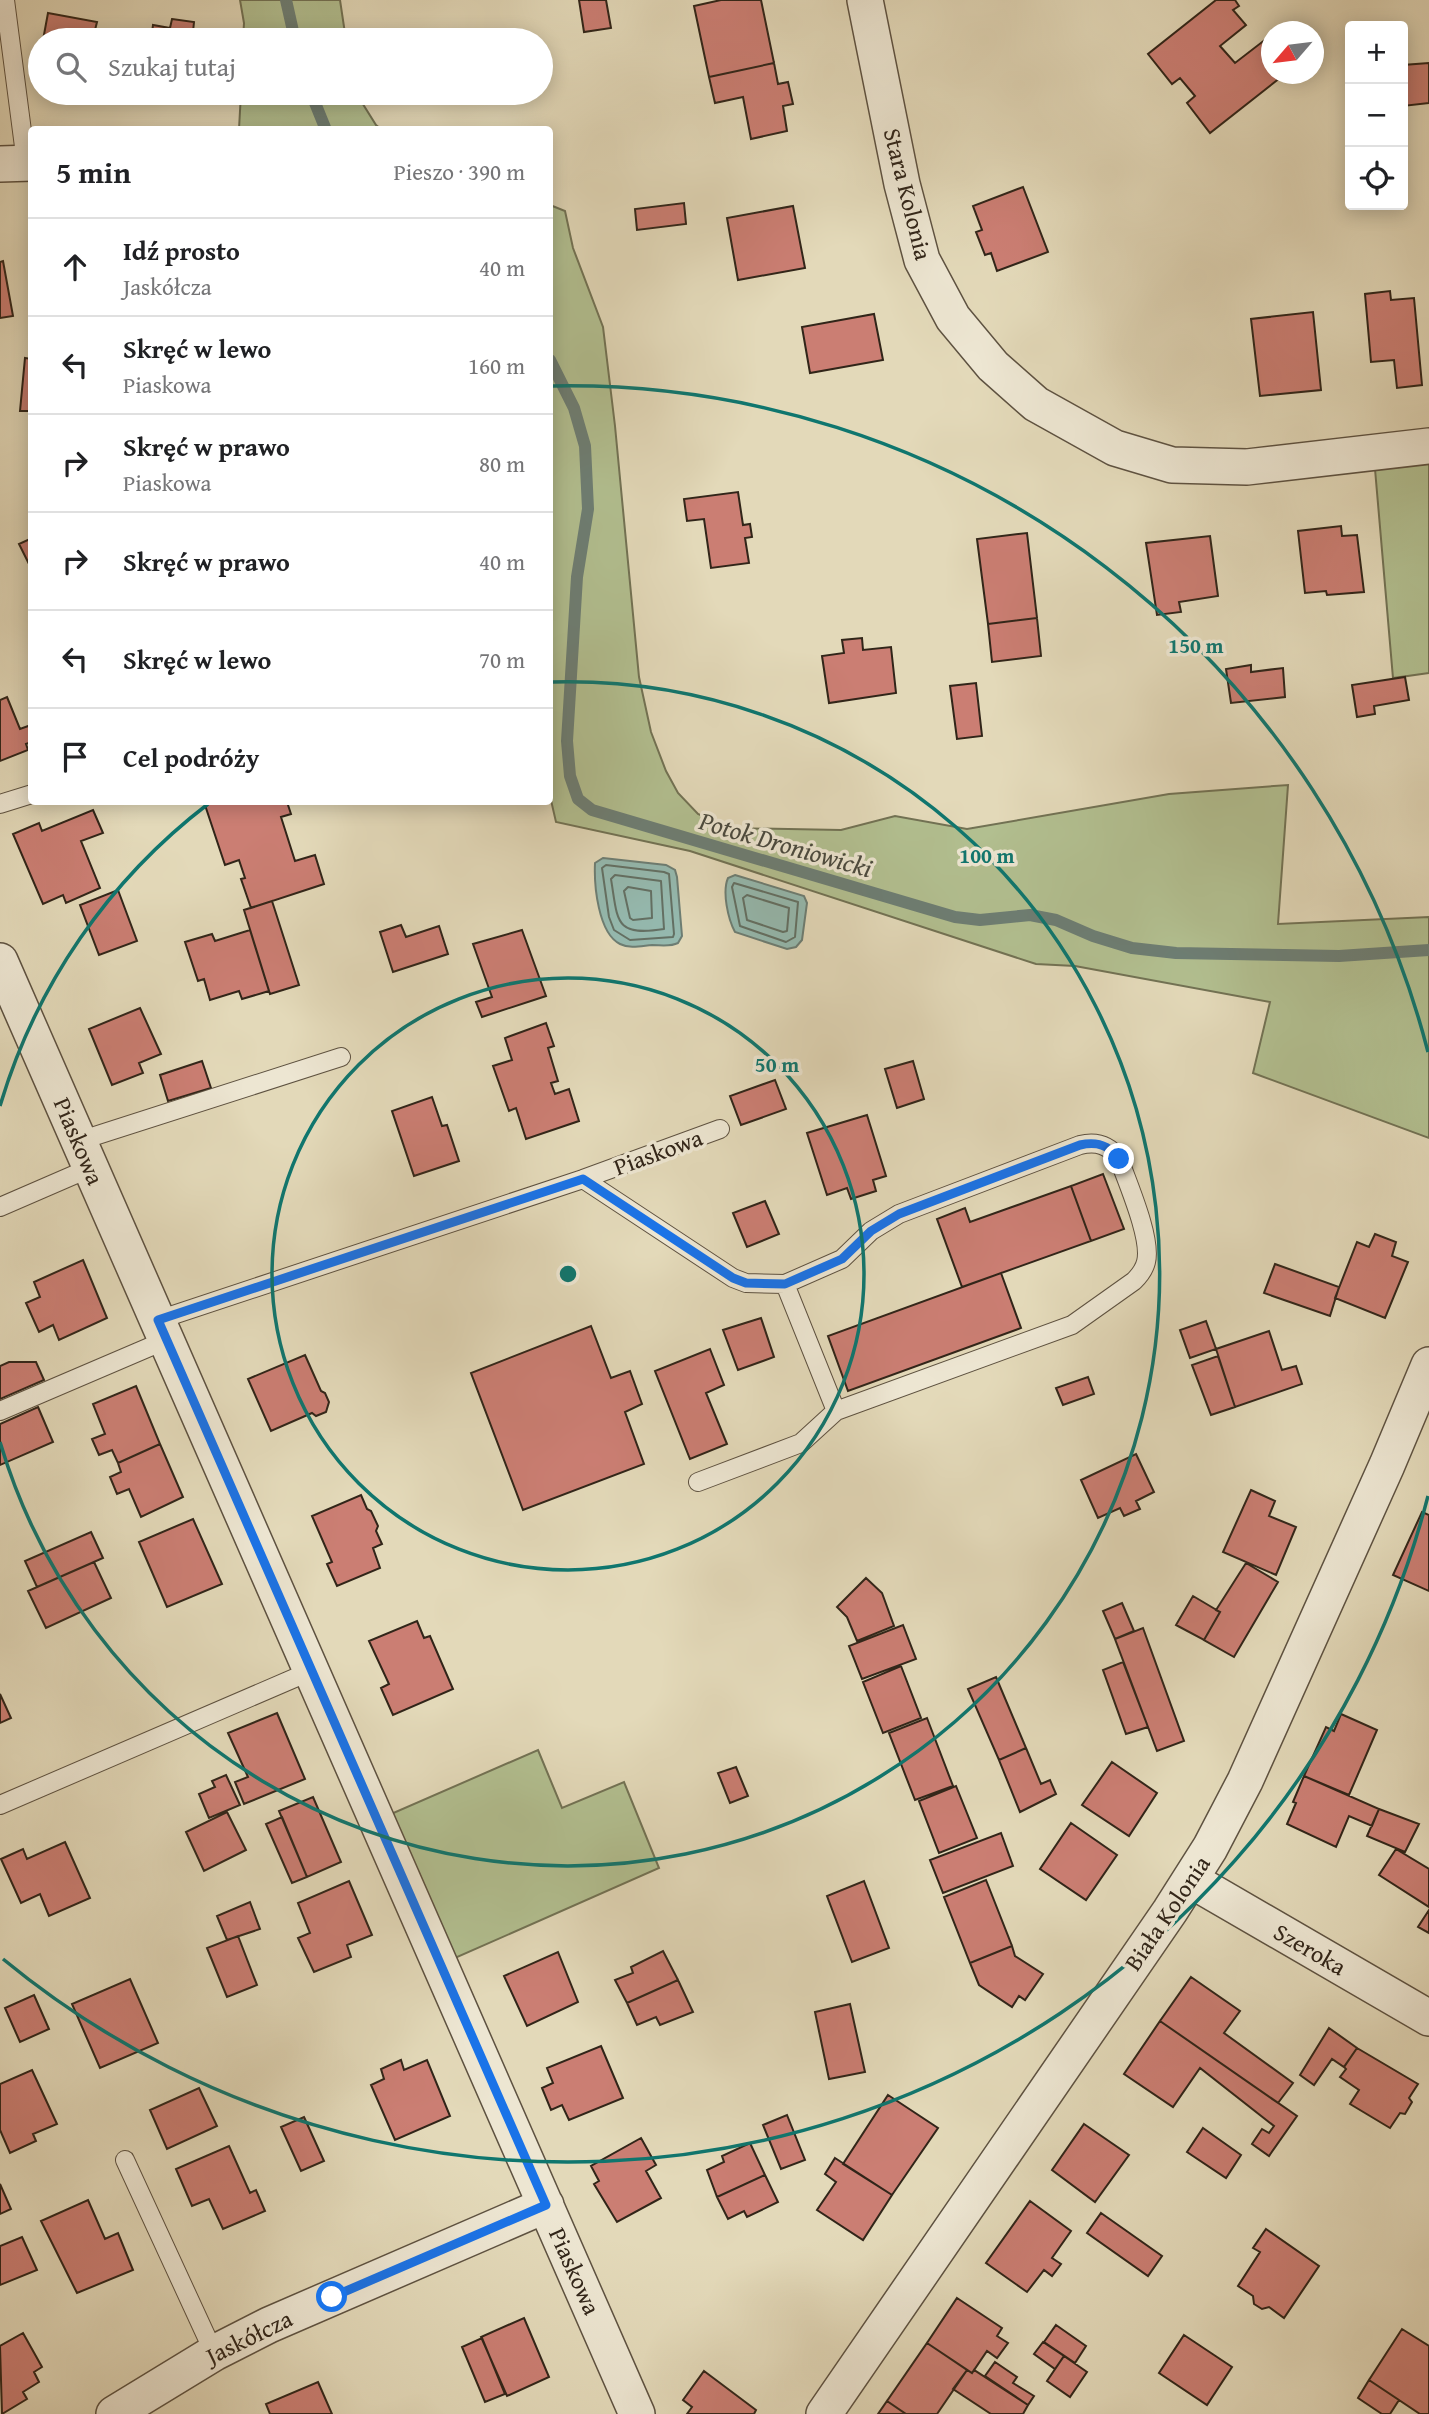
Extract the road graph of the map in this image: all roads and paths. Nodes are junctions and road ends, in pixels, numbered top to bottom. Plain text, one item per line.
1 (5, 0) edge
2 (865, 0) edge
3 (19, 163) edge
4 (1429, 446) edge
5 (28, 795) edge
6 (0, 804) edge
7 (0, 961) edge
8 (341, 1057) dead end
9 (720, 1129) dead end
10 (84, 1155) junction
11 (583, 1179) junction
12 (0, 1206) edge
13 (785, 1284) junction
14 (162, 1330) junction
15 (1429, 1365) edge
16 (0, 1411) edge
17 (836, 1411) junction
18 (698, 1482) dead end
19 (311, 1671) junction
20 (0, 1805) edge
21 (1191, 1880) junction
22 (1429, 2018) edge
23 (125, 2160) dead end
24 (546, 2205) junction
25 (214, 2353) junction
26 (114, 2414) edge
27 (637, 2414) edge
28 (824, 2414) edge

1 - 3 lane
2 - 4 street, Stara Kolonia
5 - 6 lane
7 - 10 street, Piaskowa
8 - 10 lane
9 - 11 lane, Piaskowa
10 - 12 lane
10 - 14 street, Piaskowa
11 - 13 lane
11 - 14 lane, Piaskowa
13 - 17 lane
13 - 17 lane
14 - 16 lane
14 - 19 street, Piaskowa
15 - 21 street, Biała Kolonia
17 - 18 lane
19 - 20 lane
19 - 24 street, Piaskowa
21 - 22 street, Szeroka
21 - 28 street, Biała Kolonia
23 - 25 lane
24 - 25 street, Jaskółcza
24 - 27 street, Piaskowa
25 - 26 street, Jaskółcza

